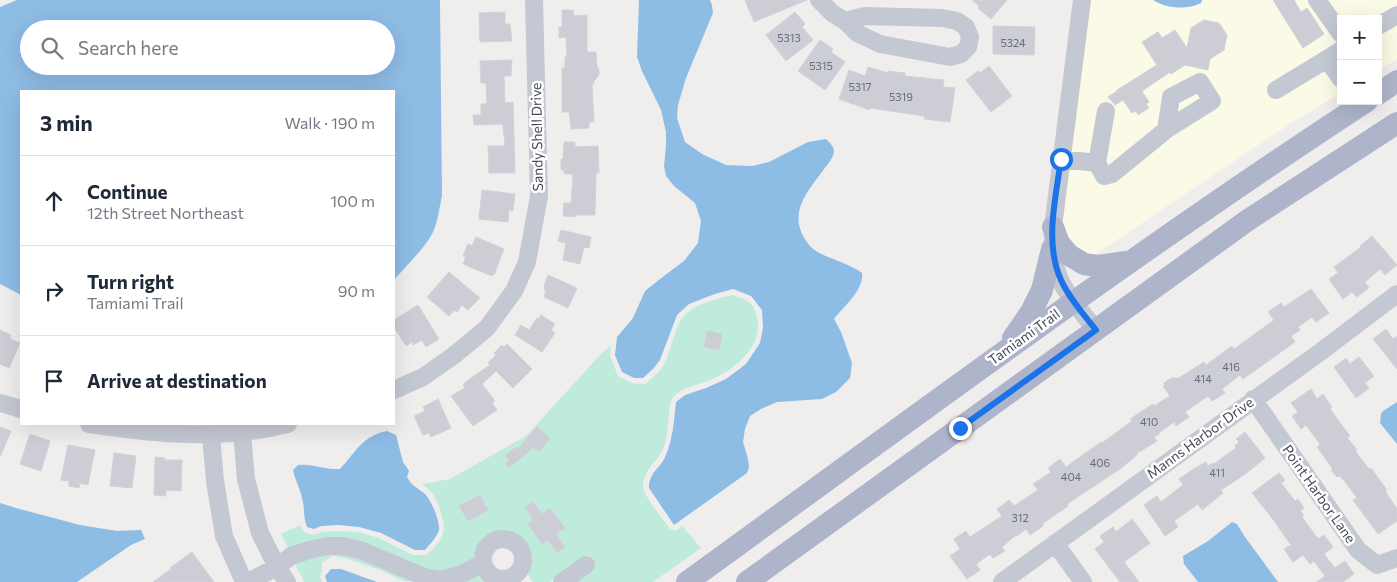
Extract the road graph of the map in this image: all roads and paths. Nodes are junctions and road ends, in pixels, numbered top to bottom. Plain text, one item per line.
1 (534, 0) edge
2 (819, 0) edge
3 (1082, 0) edge
4 (1317, 0) edge
5 (1397, 15) edge
6 (845, 21) junction
7 (1382, 24) edge
8 (1337, 28) edge
9 (1334, 54) edge
10 (1397, 81) edge
11 (1276, 90) dead end
12 (1382, 91) edge
13 (1357, 105) edge
14 (1106, 111) dead end
15 (1397, 123) edge
16 (1166, 130) dead end
17 (1061, 159) junction
18 (1097, 163) junction
19 (1052, 238) junction
20 (1131, 261) junction
21 (1397, 294) edge
22 (1074, 301) junction
23 (1096, 330) junction
24 (1003, 353) junction
25 (395, 390) edge
26 (1253, 399) junction
27 (0, 403) edge
28 (20, 409) edge
29 (96, 425) edge
30 (283, 425) edge
31 (242, 433) junction
32 (210, 435) junction
33 (1055, 544) junction
34 (1397, 558) edge
35 (483, 563) junction
36 (586, 565) dead end
37 (277, 567) junction
38 (522, 577) edge
39 (244, 582) edge
40 (248, 582) edge
41 (287, 582) edge
42 (562, 582) edge
43 (687, 582) edge
44 (747, 582) edge
45 (1002, 582) edge
46 (1083, 582) edge

1 - 25 street, Sandy Shell Drive
2 - 6 street
3 - 17 street
4 - 8 street
5 - 7 street
6 - 6 street
9 - 11 street
10 - 12 main road
13 - 20 main road, Tamiami Trail
14 - 18 street
15 - 23 main road
16 - 18 street
17 - 18 street
17 - 19 street
19 - 20 main road
19 - 22 street
19 - 24 main road
20 - 22 main road, Tamiami Trail
21 - 26 street, Manns Harbor Drive
22 - 23 street
22 - 24 main road, Tamiami Trail
23 - 44 main road
24 - 43 main road, Tamiami Trail
26 - 33 street, Manns Harbor Drive
26 - 34 street, Point Harbor Lane
27 - 28 street
29 - 32 street
30 - 31 street
31 - 32 street
31 - 37 street
32 - 39 street
33 - 45 street, Manns Harbor Drive
33 - 46 street
35 - 37 street
35 - 38 street
35 - 38 street
36 - 42 street
37 - 40 street
37 - 41 street

